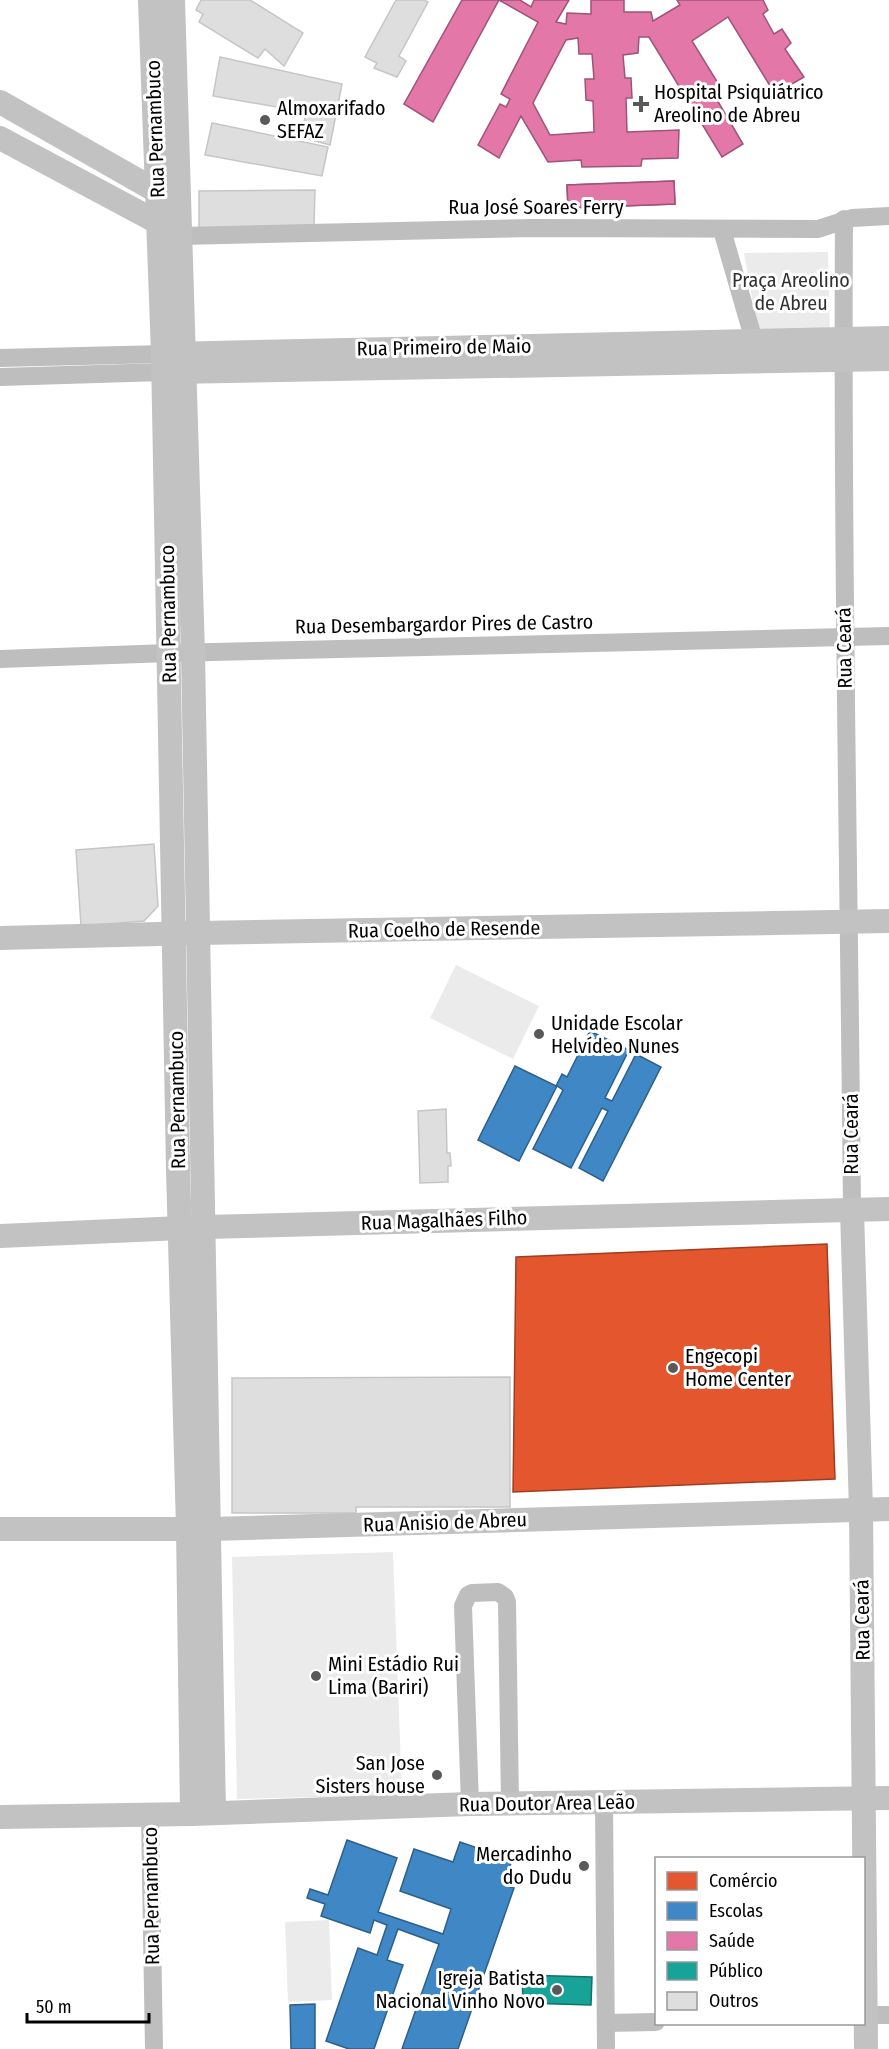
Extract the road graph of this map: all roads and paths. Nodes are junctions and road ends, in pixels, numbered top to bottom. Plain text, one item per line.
1 (150, 0) edge
2 (173, 0) edge
3 (0, 102) edge
4 (0, 138) edge
5 (158, 190) junction
6 (180, 205) junction
7 (889, 216) edge
8 (844, 219) junction
9 (159, 223) junction
10 (722, 230) junction
11 (181, 236) junction
12 (889, 338) edge
13 (844, 349) junction
14 (757, 351) junction
15 (0, 358) edge
16 (889, 359) edge
17 (174, 363) junction
18 (0, 377) edge
19 (889, 636) edge
20 (844, 637) junction
21 (181, 653) junction
22 (0, 659) edge
23 (849, 921) junction
24 (889, 921) edge
25 (198, 933) junction
26 (174, 934) junction
27 (0, 938) edge
28 (852, 1209) junction
29 (889, 1209) edge
30 (204, 1227) junction
31 (180, 1229) junction
32 (0, 1236) edge
33 (889, 1509) edge
34 (861, 1510) junction
35 (199, 1529) junction
36 (0, 1530) edge
37 (865, 1797) junction
38 (889, 1798) edge
39 (510, 1803) junction
40 (604, 1803) junction
41 (470, 1804) junction
42 (204, 1814) junction
43 (150, 1815) junction
44 (0, 1817) edge
45 (873, 2015) edge
46 (655, 2022) edge
47 (606, 2023) junction
48 (154, 2049) edge
49 (606, 2049) edge
50 (866, 2049) edge

1 - 5 main road, Rua Pernambuco
2 - 6 main road, Rua Pernambuco
3 - 5 main road
4 - 9 main road
5 - 6 main road
5 - 9 main road, Rua Pernambuco
6 - 9 main road
6 - 11 main road, Rua Pernambuco
7 - 8 street, Rua José Soares Ferry
8 - 10 street, Rua José Soares Ferry
8 - 13 street, Rua Ceará
9 - 17 main road, Rua Pernambuco
10 - 11 street, Rua José Soares Ferry
10 - 14 street
11 - 17 main road, Rua Pernambuco
12 - 13 main road, Rua Primeiro de Maio
13 - 14 main road, Rua Primeiro de Maio
13 - 16 main road, Rua Primeiro de Maio
13 - 20 street, Rua Ceará
14 - 17 main road, Rua Primeiro de Maio
15 - 17 street, Rua Primeiro de Maio
17 - 18 street, Rua Primeiro de Maio
17 - 21 main road, Rua Pernambuco
19 - 20 street, Rua Desembargardor Pires de Castro
20 - 21 street, Rua Desembargardor Pires de Castro
20 - 23 street, Rua Ceará
21 - 22 street, Rua Desembargardor Pires de Castro
21 - 25 main road, Rua Pernambuco
21 - 26 main road, Rua Pernambuco
23 - 24 main road, Rua Coelho de Resende
23 - 25 main road, Rua Coelho de Resende
23 - 28 street, Rua Ceará
25 - 26 main road, Rua Coelho de Resende
25 - 30 main road, Rua Pernambuco
26 - 27 main road, Rua Coelho de Resende
26 - 31 main road, Rua Pernambuco
28 - 29 main road, Rua Magalhães Filho
28 - 30 main road, Rua Magalhães Filho
28 - 34 main road, Rua Ceará
30 - 31 main road, Rua Magalhães Filho
30 - 35 main road, Rua Pernambuco
31 - 32 main road, Rua Magalhães Filho
31 - 35 main road, Rua Pernambuco
33 - 34 main road, Rua Anisio de Abreu
34 - 35 main road, Rua Anisio de Abreu
34 - 37 main road, Rua Ceará
35 - 36 main road, Rua Anisio de Abreu
35 - 42 main road
37 - 38 main road, Rua Doutor Area Leão
37 - 40 main road, Rua Doutor Area Leão
37 - 45 main road, Rua Ceará
39 - 40 main road, Rua Doutor Area Leão
39 - 41 main road, Rua Doutor Area Leão
39 - 41 street
40 - 47 street
41 - 42 main road, Rua Doutor Area Leão
42 - 43 main road, Rua Doutor Area Leão
43 - 44 main road, Rua Doutor Area Leão
43 - 48 street, Rua Pernambuco
45 - 50 main road, Rua Ceará
46 - 47 street
47 - 49 street

